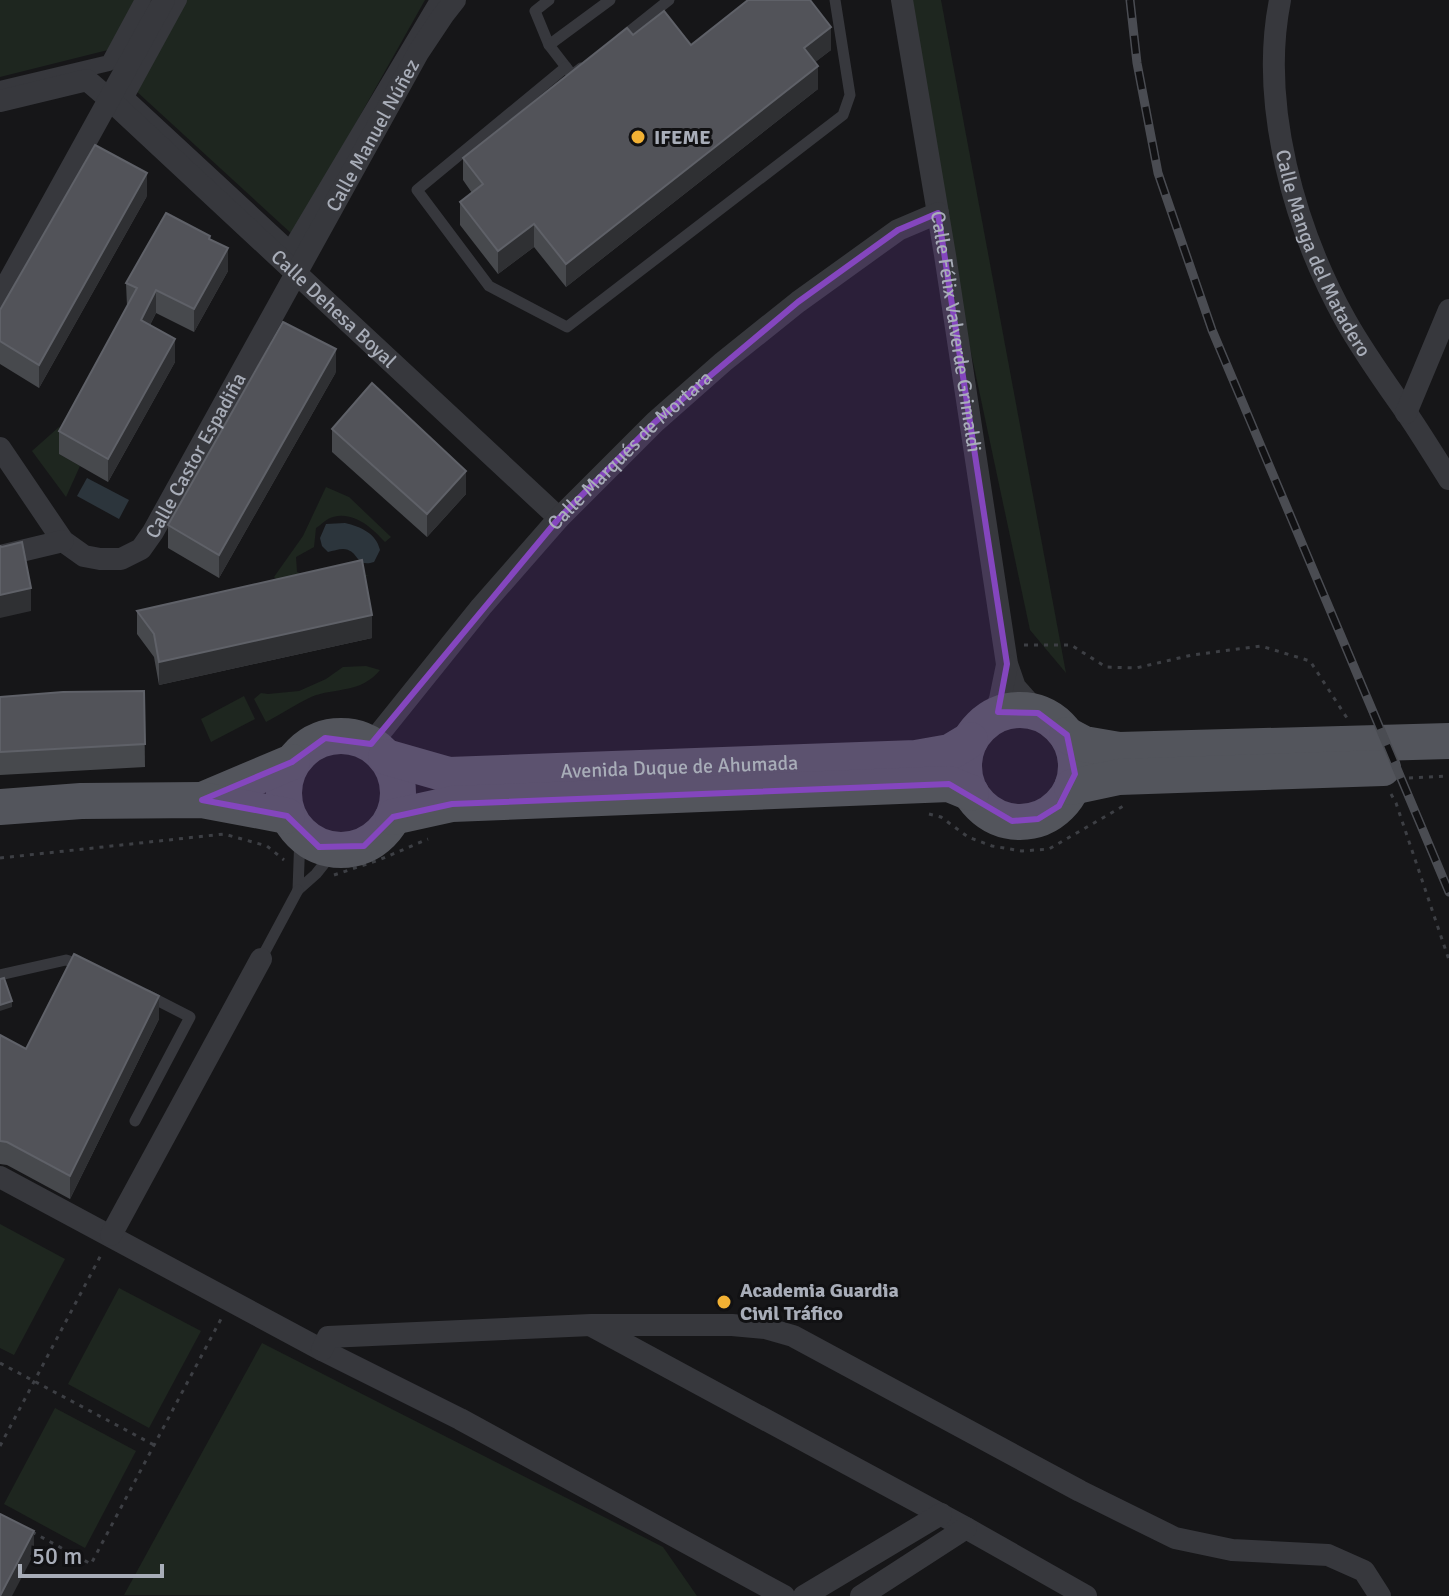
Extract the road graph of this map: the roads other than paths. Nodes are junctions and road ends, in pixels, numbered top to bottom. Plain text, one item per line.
1 (143, 0) edge
2 (164, 0) edge
3 (179, 0) edge
4 (438, 0) edge
5 (455, 0) edge
6 (549, 0) edge
7 (610, 0) edge
8 (669, 0) edge
9 (835, 0) edge
10 (902, 0) edge
11 (1280, 0) edge
12 (549, 45) junction
13 (608, 47) edge
14 (596, 56) edge
15 (566, 67) junction
16 (0, 89) edge
17 (109, 99) junction
18 (0, 101) edge
19 (938, 213) junction
20 (296, 273) junction
21 (0, 297) edge
22 (1449, 310) edge
23 (1406, 413) junction
24 (0, 448) edge
25 (1449, 479) edge
26 (559, 518) junction
27 (63, 541) junction
28 (0, 556) edge
29 (1007, 664) junction
30 (1038, 713) junction
31 (982, 728) junction
32 (1067, 735) junction
33 (1449, 741) edge
34 (379, 750) junction
35 (1342, 757) junction
36 (292, 762) junction
37 (1449, 765) edge
38 (1072, 787) junction
39 (971, 793) junction
40 (202, 800) junction
41 (0, 807) edge
42 (393, 817) junction
43 (295, 839) junction
44 (325, 862) junction
45 (298, 890) junction
46 (261, 959) joint
47 (89, 968) edge
48 (0, 975) edge
49 (139, 991) edge
50 (135, 1121) dead end
51 (0, 1177) edge
52 (111, 1235) junction
53 (591, 1325) junction
54 (322, 1350) junction
55 (941, 1514) junction
56 (966, 1528) junction
57 (784, 1596) edge
58 (804, 1596) edge
59 (861, 1596) edge
60 (1086, 1596) edge
61 (1380, 1596) edge

1 - 16 street
2 - 17 street
3 - 4 street
5 - 20 street, Calle Manuel Núñez
6 - 12 lane
7 - 12 lane
8 - 13 lane
9 - 15 lane
10 - 19 street, Calle Félix Valverde Grimaldi
11 - 23 street, Calle Manga del Matadero
12 - 15 lane
14 - 15 lane
17 - 18 street, Calle Dehesa Boyal
17 - 20 street, Calle Dehesa Boyal
17 - 21 street
19 - 26 street, Calle Marqués de Mortara
19 - 29 street, Calle Félix Valverde Grimaldi
20 - 26 street, Calle Dehesa Boyal
20 - 27 street, Calle Castor Espadiña
22 - 23 street
23 - 25 street, Calle Manga del Matadero
24 - 27 street, Calle Castor Espadiña
26 - 34 street, Calle Marqués de Mortara
27 - 28 street
29 - 30 street, Calle Félix Valverde Grimaldi
29 - 31 street, Calle Félix Valverde Grimaldi
30 - 31 main road
30 - 32 main road
31 - 34 main road, Avenida Duque de Ahumada
31 - 39 main road
32 - 35 main road
32 - 38 main road
33 - 35 main road
34 - 36 main road
34 - 42 main road
35 - 37 main road
35 - 38 main road
36 - 40 main road
36 - 43 main road
38 - 39 main road
39 - 42 main road, Avenida Duque de Ahumada
40 - 41 main road
40 - 43 main road
42 - 44 main road
43 - 44 main road
43 - 45 lane
44 - 45 lane
45 - 46 lane
46 - 52 street
47 - 48 lane
49 - 50 lane
51 - 52 street
52 - 54 street
53 - 54 street
53 - 55 street
53 - 61 street
54 - 57 street
55 - 56 street
55 - 58 street
56 - 59 street
56 - 60 street

